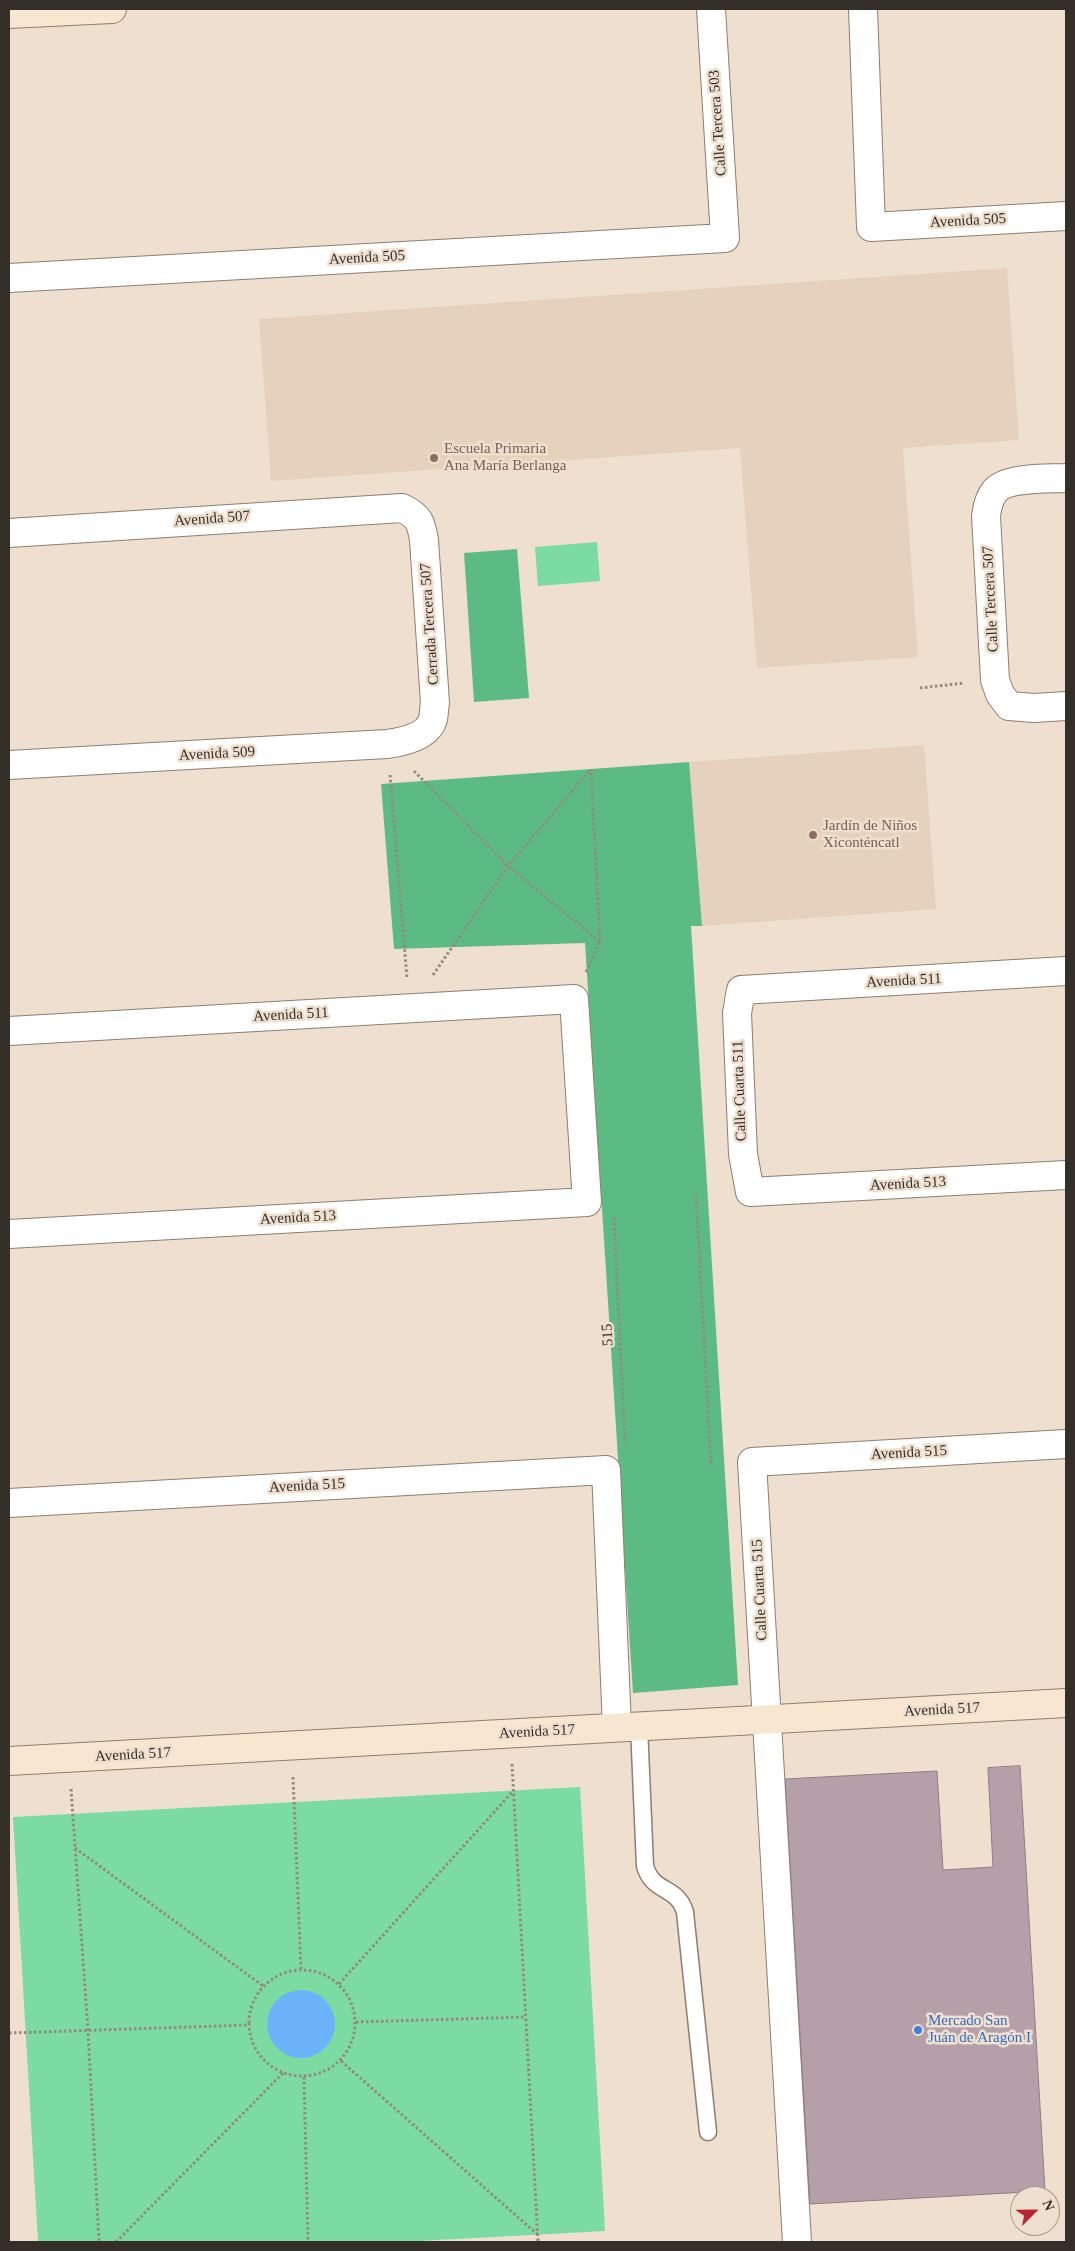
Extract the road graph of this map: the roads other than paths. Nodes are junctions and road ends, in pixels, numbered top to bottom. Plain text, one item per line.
1 (112, 9) edge
2 (710, 9) edge
3 (863, 9) edge
4 (9, 14) edge
5 (1066, 216) edge
6 (725, 238) joint
7 (9, 278) edge
8 (1066, 478) edge
9 (414, 514) joint
10 (9, 533) edge
11 (1066, 706) edge
12 (423, 733) joint
13 (9, 765) edge
14 (1066, 972) edge
15 (741, 990) joint
16 (9, 1031) edge
17 (1066, 1175) edge
18 (750, 1192) joint
19 (587, 1202) joint
20 (9, 1234) edge
21 (1066, 1444) edge
22 (752, 1462) joint
23 (9, 1503) edge
24 (1066, 1703) edge
25 (768, 1719) junction
26 (628, 1727) junction
27 (9, 1761) edge
28 (708, 2132) dead end
29 (796, 2242) edge

1 - 4 street
2 - 6 street, Calle Tercera 503
3 - 5 street, Avenida 505
6 - 7 street, Avenida 505
8 - 11 street, Calle Tercera 507
9 - 10 street, Avenida 507
9 - 12 street, Cerrada Tercera 507
12 - 13 street, Avenida 509
14 - 15 street, Avenida 511
15 - 18 street, Calle Cuarta 511
16 - 19 street, Avenida 511
17 - 18 street, Avenida 513
19 - 20 street, Avenida 513
21 - 22 street, Avenida 515
22 - 25 street, Calle Cuarta 515
23 - 26 street, Avenida 515
24 - 25 street, Avenida 517
25 - 26 street, Avenida 517
25 - 29 street, Calle Cuarta 515
26 - 27 street, Avenida 517
26 - 28 lane

